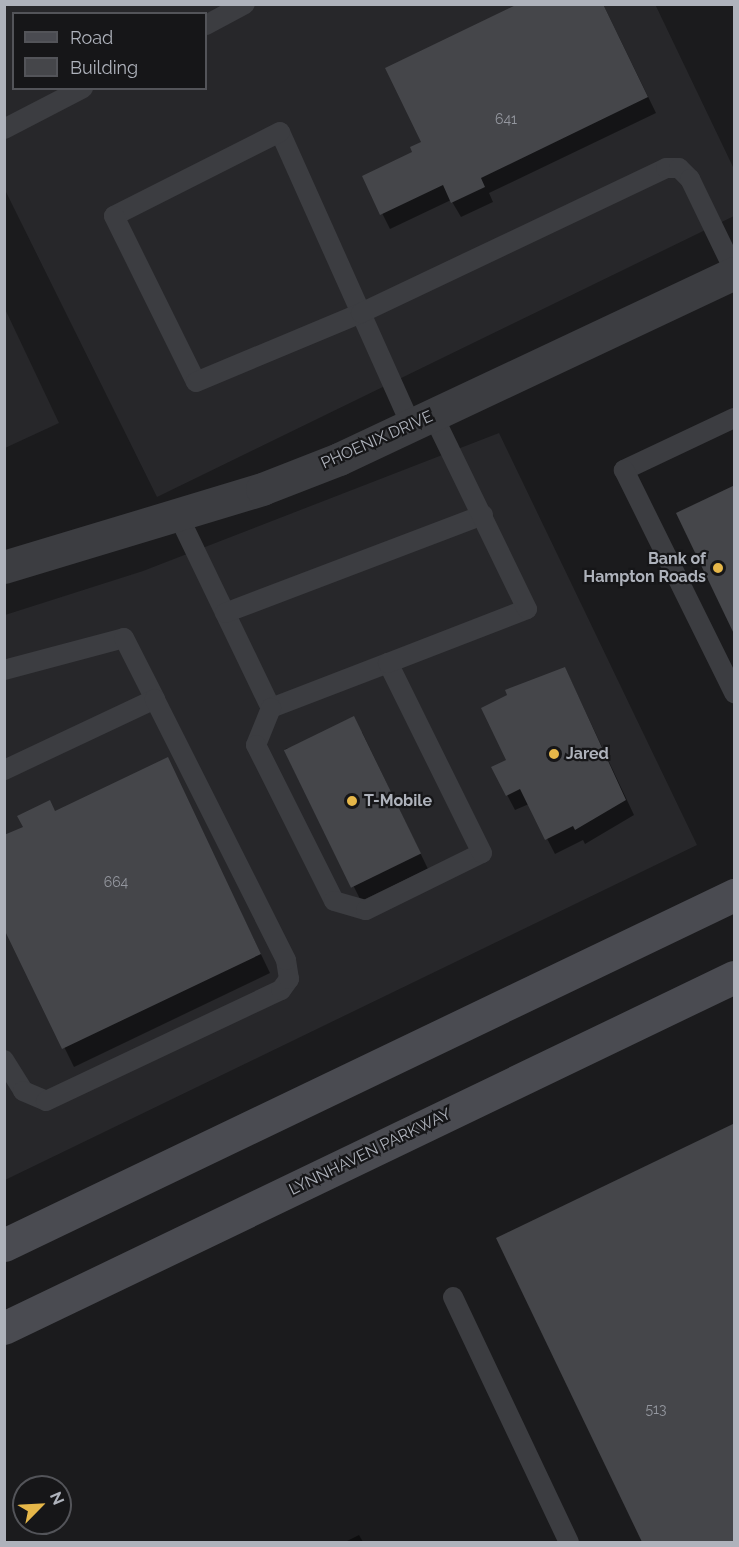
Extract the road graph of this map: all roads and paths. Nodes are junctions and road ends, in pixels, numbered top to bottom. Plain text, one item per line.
1 (245, 4) edge
2 (207, 24) edge
3 (78, 90) edge
4 (4, 129) edge
5 (735, 272) edge
6 (361, 313) junction
7 (735, 418) edge
8 (422, 420) junction
9 (178, 515) junction
10 (483, 515) junction
11 (4, 567) edge
12 (225, 613) junction
13 (388, 663) junction
14 (4, 670) edge
15 (735, 693) edge
16 (155, 699) junction
17 (271, 708) junction
18 (4, 770) edge
19 (735, 895) edge
20 (735, 977) edge
21 (4, 1060) edge
22 (4, 1245) edge
23 (453, 1298) dead end
24 (4, 1328) edge
25 (569, 1542) edge

1 - 2 lane
3 - 4 lane
5 - 6 lane
5 - 8 street, PHOENIX DRIVE
6 - 6 lane
6 - 8 lane
7 - 15 lane
8 - 9 street, PHOENIX DRIVE
8 - 10 lane
9 - 11 street, PHOENIX DRIVE
9 - 12 lane
10 - 12 lane
10 - 13 lane
12 - 17 lane
13 - 17 lane
13 - 17 lane
14 - 16 lane
16 - 18 lane
16 - 21 lane
19 - 22 main road
20 - 24 main road, LYNNHAVEN PARKWAY
23 - 25 lane

